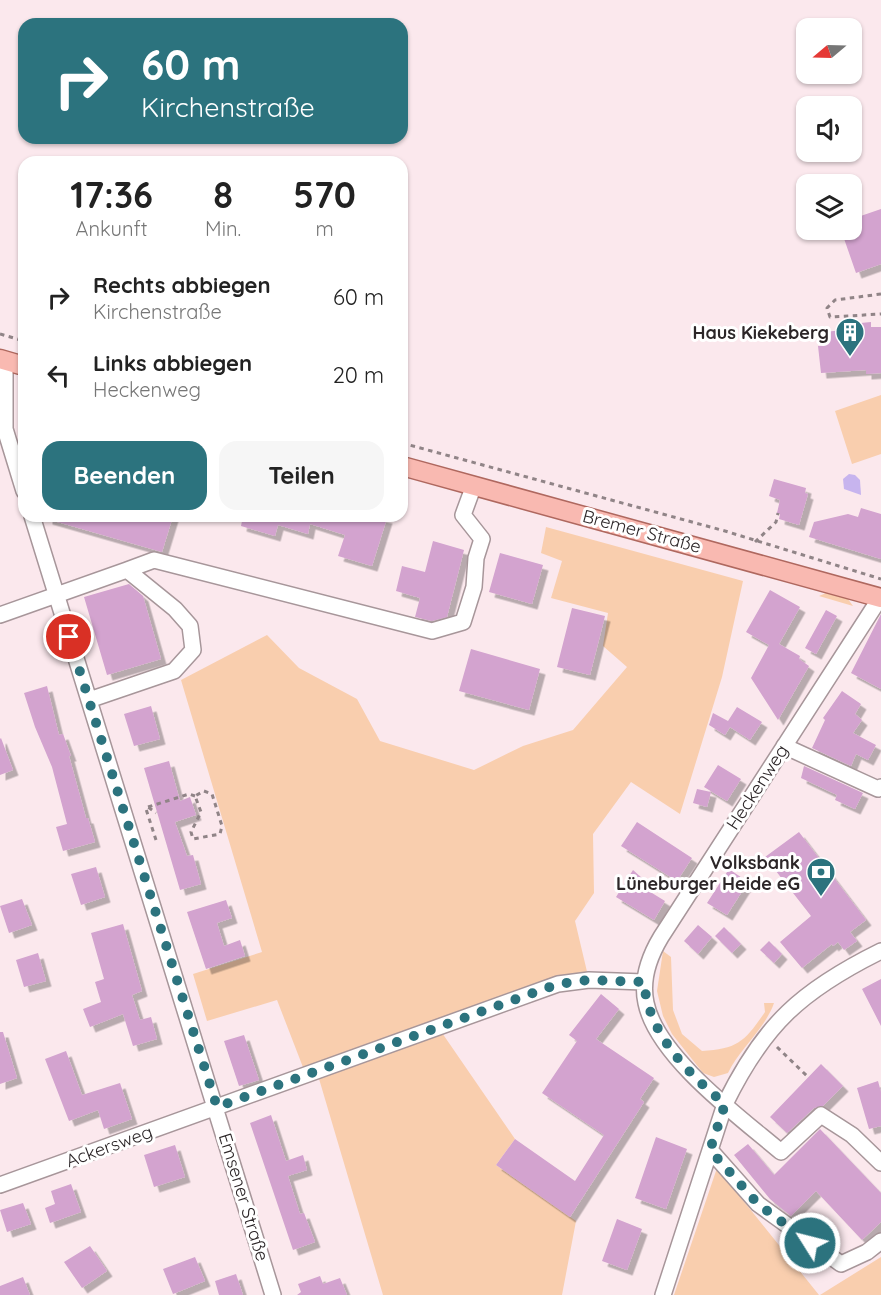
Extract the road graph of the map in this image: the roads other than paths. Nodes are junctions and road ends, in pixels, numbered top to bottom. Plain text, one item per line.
1 (3, 360) edge
2 (18, 364) edge
3 (408, 468) edge
4 (18, 471) edge
5 (474, 485) junction
6 (34, 522) edge
7 (127, 570) junction
8 (56, 595) junction
9 (880, 598) edge
10 (0, 615) edge
11 (89, 700) junction
12 (784, 746) junction
13 (881, 787) edge
14 (881, 951) edge
15 (644, 982) junction
16 (725, 1104) junction
17 (217, 1107) junction
18 (710, 1150) junction
19 (881, 1162) edge
20 (0, 1185) edge
21 (881, 1241) edge
22 (273, 1295) edge
23 (663, 1295) edge

1 - 2 main road
1 - 4 street
3 - 5 main road, Bremer Straße
5 - 7 street
5 - 9 main road, Bremer Straße
6 - 8 street, Emsener Straße
7 - 8 street
7 - 11 street
8 - 10 street
8 - 11 street, Emsener Straße
9 - 12 street, Heckenweg
11 - 17 street, Emsener Straße
12 - 13 street
12 - 15 street, Heckenweg
14 - 16 street
15 - 16 street, Heckenweg
15 - 17 street
16 - 18 street
16 - 19 street, Heckenweg
17 - 20 street, Ackersweg
17 - 22 street, Emsener Straße
18 - 21 street
18 - 23 street

